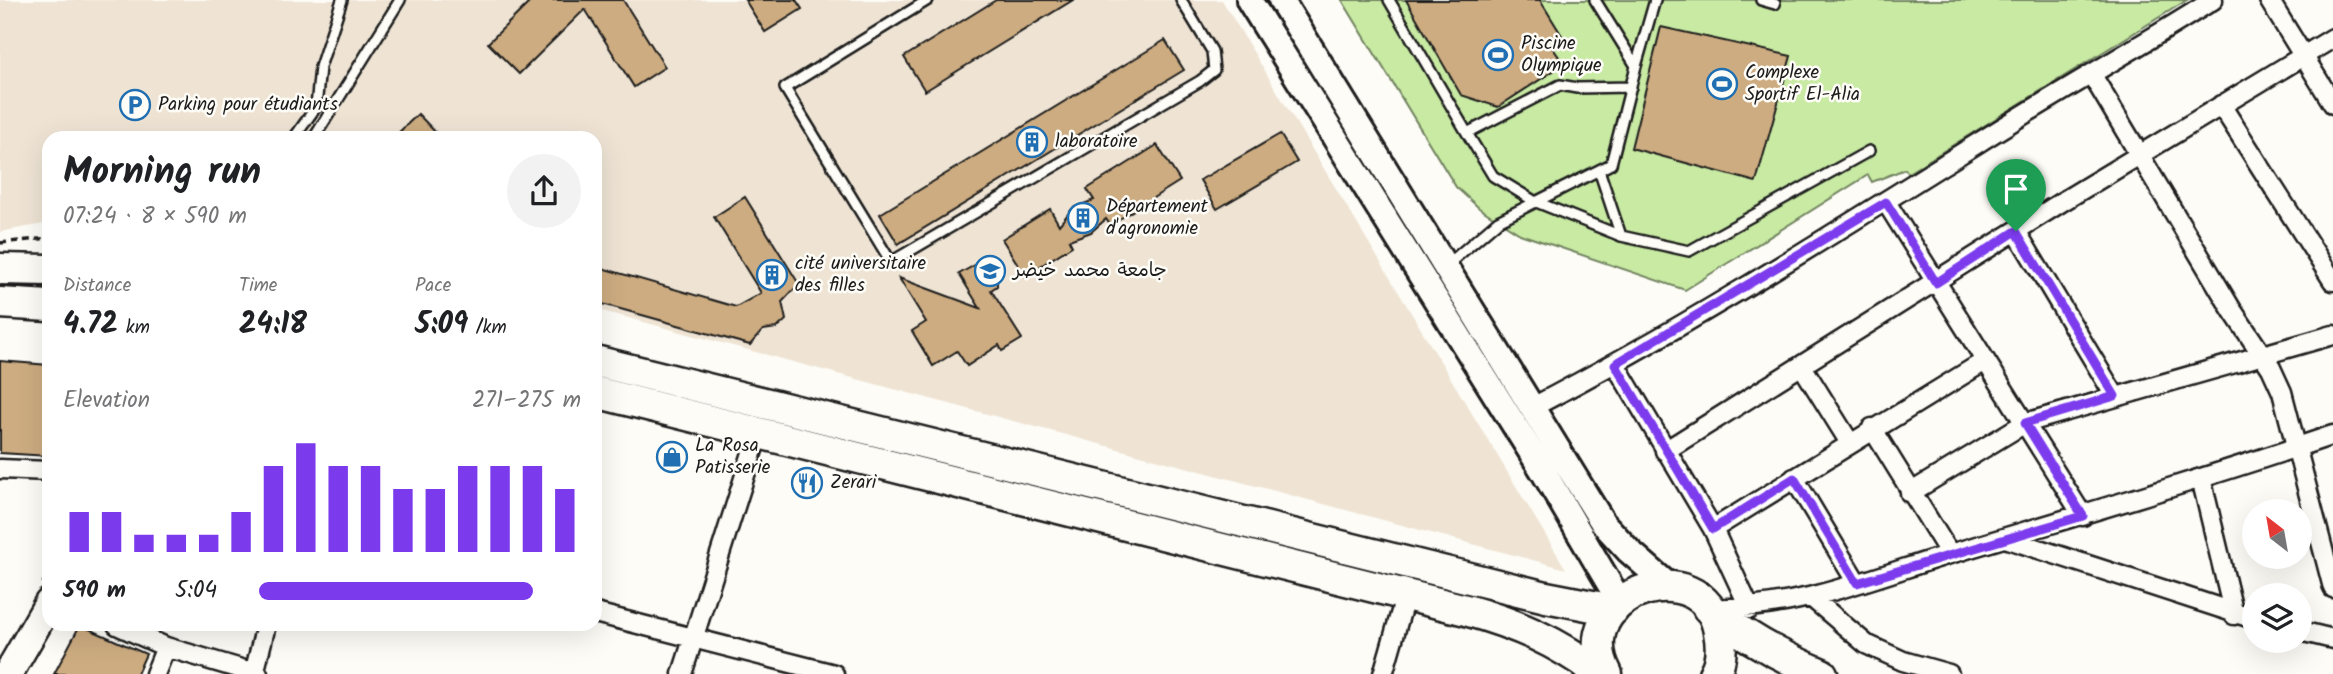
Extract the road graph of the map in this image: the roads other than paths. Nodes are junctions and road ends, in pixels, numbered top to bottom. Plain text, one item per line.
1 (342, 0) edge
2 (400, 0) edge
3 (928, 0) edge
4 (1181, 0) edge
5 (1249, 0) edge
6 (1281, 0) edge
7 (1389, 0) edge
8 (1595, 0) edge
9 (1655, 0) edge
10 (1761, 0) edge
11 (2213, 0) edge
12 (2269, 0) edge
13 (1775, 4) dead end
14 (2333, 38) edge
15 (2304, 56) junction
16 (1636, 66) junction
17 (2092, 75) junction
18 (1631, 87) junction
19 (2333, 104) edge
20 (2221, 105) junction
21 (299, 131) edge
22 (318, 131) edge
23 (1467, 133) junction
24 (1869, 151) dead end
25 (2140, 154) junction
26 (1599, 170) junction
27 (1534, 201) junction
28 (1886, 202) junction
29 (2016, 231) junction
30 (1621, 236) junction
31 (1444, 268) junction
32 (0, 269) edge
33 (42, 270) edge
34 (2333, 281) edge
35 (1936, 283) junction
36 (0, 303) edge
37 (42, 306) edge
38 (2333, 335) edge
39 (2263, 357) junction
40 (1985, 361) junction
41 (602, 363) edge
42 (1615, 364) junction
43 (1802, 366) junction
44 (602, 394) edge
45 (2115, 396) junction
46 (1531, 408) junction
47 (2025, 423) junction
48 (1872, 428) junction
49 (759, 432) junction
50 (2333, 435) edge
51 (1850, 443) junction
52 (2295, 448) junction
53 (1665, 451) junction
54 (0, 469) edge
55 (42, 471) edge
56 (1794, 478) junction
57 (2201, 478) junction
58 (1910, 493) junction
59 (2083, 516) junction
60 (1713, 529) junction
61 (2004, 538) junction
62 (1950, 554) junction
63 (1857, 583) junction
64 (1669, 586) junction
65 (2333, 588) edge
66 (1406, 594) junction
67 (1811, 597) junction
68 (1616, 606) junction
69 (1708, 608) junction
70 (1750, 609) junction
71 (42, 615) edge
72 (602, 615) edge
73 (2234, 615) junction
74 (2242, 617) edge
75 (53, 631) edge
76 (130, 631) edge
77 (265, 631) edge
78 (2312, 634) edge
79 (692, 639) junction
80 (2333, 639) edge
81 (166, 647) junction
82 (9, 674) edge
83 (27, 674) edge
84 (155, 674) edge
85 (255, 674) edge
86 (682, 674) edge
87 (834, 674) edge
88 (1383, 674) edge
89 (1601, 674) edge
90 (1607, 674) edge
91 (1714, 674) edge
92 (1822, 674) edge
93 (1950, 674) edge

1 - 21 lane
2 - 22 lane
3 - 4 lane
5 - 68 main road
6 - 31 main road
7 - 23 lane
8 - 16 lane
9 - 16 lane
10 - 13 lane
11 - 17 street
12 - 15 street
14 - 15 street
15 - 19 street
15 - 20 street
16 - 18 lane
17 - 25 street
17 - 28 street
18 - 23 lane
18 - 26 lane
20 - 25 street
20 - 34 street
23 - 27 lane
24 - 30 lane
25 - 29 street
25 - 39 street
26 - 27 lane
26 - 30 lane
27 - 30 lane
27 - 31 lane
28 - 35 street
28 - 42 street
29 - 35 street
29 - 45 street
31 - 46 main road
32 - 33 highway
35 - 40 street
35 - 43 street
36 - 37 highway
38 - 39 street
39 - 45 street
39 - 52 street
40 - 47 street
40 - 48 street
41 - 68 highway
42 - 46 street
42 - 53 street
43 - 51 street
43 - 53 street
44 - 49 highway
45 - 47 street
46 - 64 main road
47 - 58 street
47 - 59 street
48 - 51 street
48 - 58 street
49 - 66 highway
49 - 79 street
50 - 52 street
51 - 56 street
52 - 57 street
52 - 65 street
53 - 60 street
54 - 55 street
56 - 60 street
56 - 63 street
57 - 59 street
57 - 73 street
58 - 62 street
59 - 61 street
60 - 70 street
61 - 62 street
61 - 73 street
62 - 63 street
63 - 67 street
64 - 68 highway
64 - 69 highway
66 - 88 street
66 - 89 highway
67 - 70 street
67 - 93 street
68 - 90 highway
69 - 70 street
69 - 91 highway
69 - 92 highway
71 - 82 main road
72 - 79 street
73 - 74 street
75 - 83 main road
76 - 81 street
77 - 85 street
78 - 80 street
79 - 86 street
79 - 87 street
81 - 84 street
81 - 85 street

